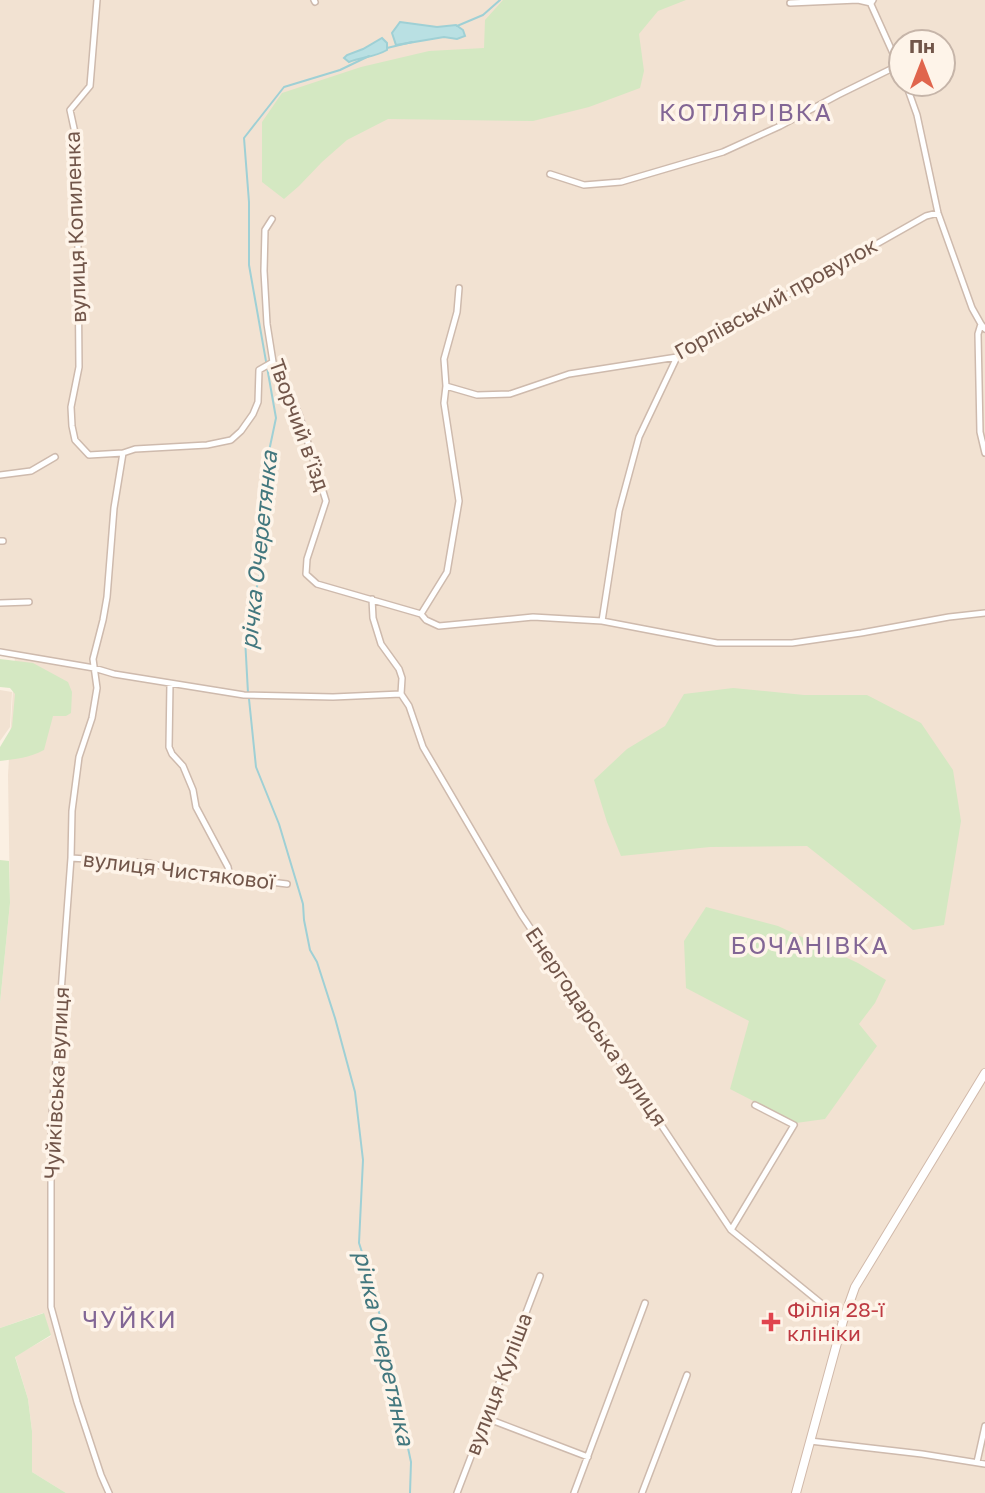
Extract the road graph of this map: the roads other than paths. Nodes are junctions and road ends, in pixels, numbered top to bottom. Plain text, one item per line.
1 (97, 0) edge
2 (871, 1) edge
3 (790, 3) dead end
4 (887, 38) edge
5 (887, 73) edge
6 (911, 98) edge
7 (550, 174) dead end
8 (939, 214) junction
9 (272, 219) dead end
10 (459, 288) dead end
11 (983, 327) edge
12 (677, 357) junction
13 (273, 362) junction
14 (446, 386) junction
15 (123, 453) junction
16 (985, 453) edge
17 (55, 457) dead end
18 (0, 475) edge
19 (372, 599) junction
20 (29, 601) dead end
21 (0, 603) edge
22 (985, 613) edge
23 (421, 614) junction
24 (602, 621) junction
25 (0, 652) edge
26 (94, 668) junction
27 (170, 682) junction
28 (401, 694) junction
29 (71, 858) junction
30 (230, 877) junction
31 (287, 884) dead end
32 (985, 1073) edge
33 (755, 1105) dead end
34 (731, 1230) junction
35 (540, 1276) dead end
36 (645, 1303) dead end
37 (843, 1321) junction
38 (687, 1375) dead end
39 (486, 1418) junction
40 (985, 1426) edge
41 (810, 1441) junction
42 (588, 1457) junction
43 (977, 1462) junction
44 (985, 1464) edge
45 (109, 1493) edge
46 (457, 1493) edge
47 (574, 1493) edge
48 (642, 1493) edge
49 (796, 1493) edge

1 - 15 street, вулиця Копиленка
2 - 3 street
2 - 4 street
5 - 7 street
6 - 8 street
8 - 11 street
8 - 12 street, Горлівський провулок
9 - 13 street, Творчий в’їзд
10 - 14 street
11 - 16 street
12 - 14 street, Горлівський провулок
12 - 24 street
13 - 15 street
13 - 19 street, Творчий в’їзд
14 - 23 street
15 - 26 street
17 - 18 street
19 - 23 street
19 - 28 street, Енергодарська вулиця
20 - 21 street
22 - 24 street
23 - 24 street
25 - 26 street
26 - 27 street
26 - 29 street, Чуйківська вулиця
27 - 28 street
27 - 30 street
28 - 34 street, Енергодарська вулиця
29 - 30 street, вулиця Чистякової
29 - 45 street, Чуйківська вулиця
30 - 31 street, вулиця Чистякової
32 - 37 main road
33 - 34 street
34 - 37 street, Енергодарська вулиця
35 - 39 street, вулиця Куліша
36 - 42 street
37 - 41 main road
38 - 48 street
39 - 42 street
39 - 46 street, вулиця Куліша
40 - 43 street
41 - 43 street
41 - 49 main road
42 - 47 street
43 - 44 street

